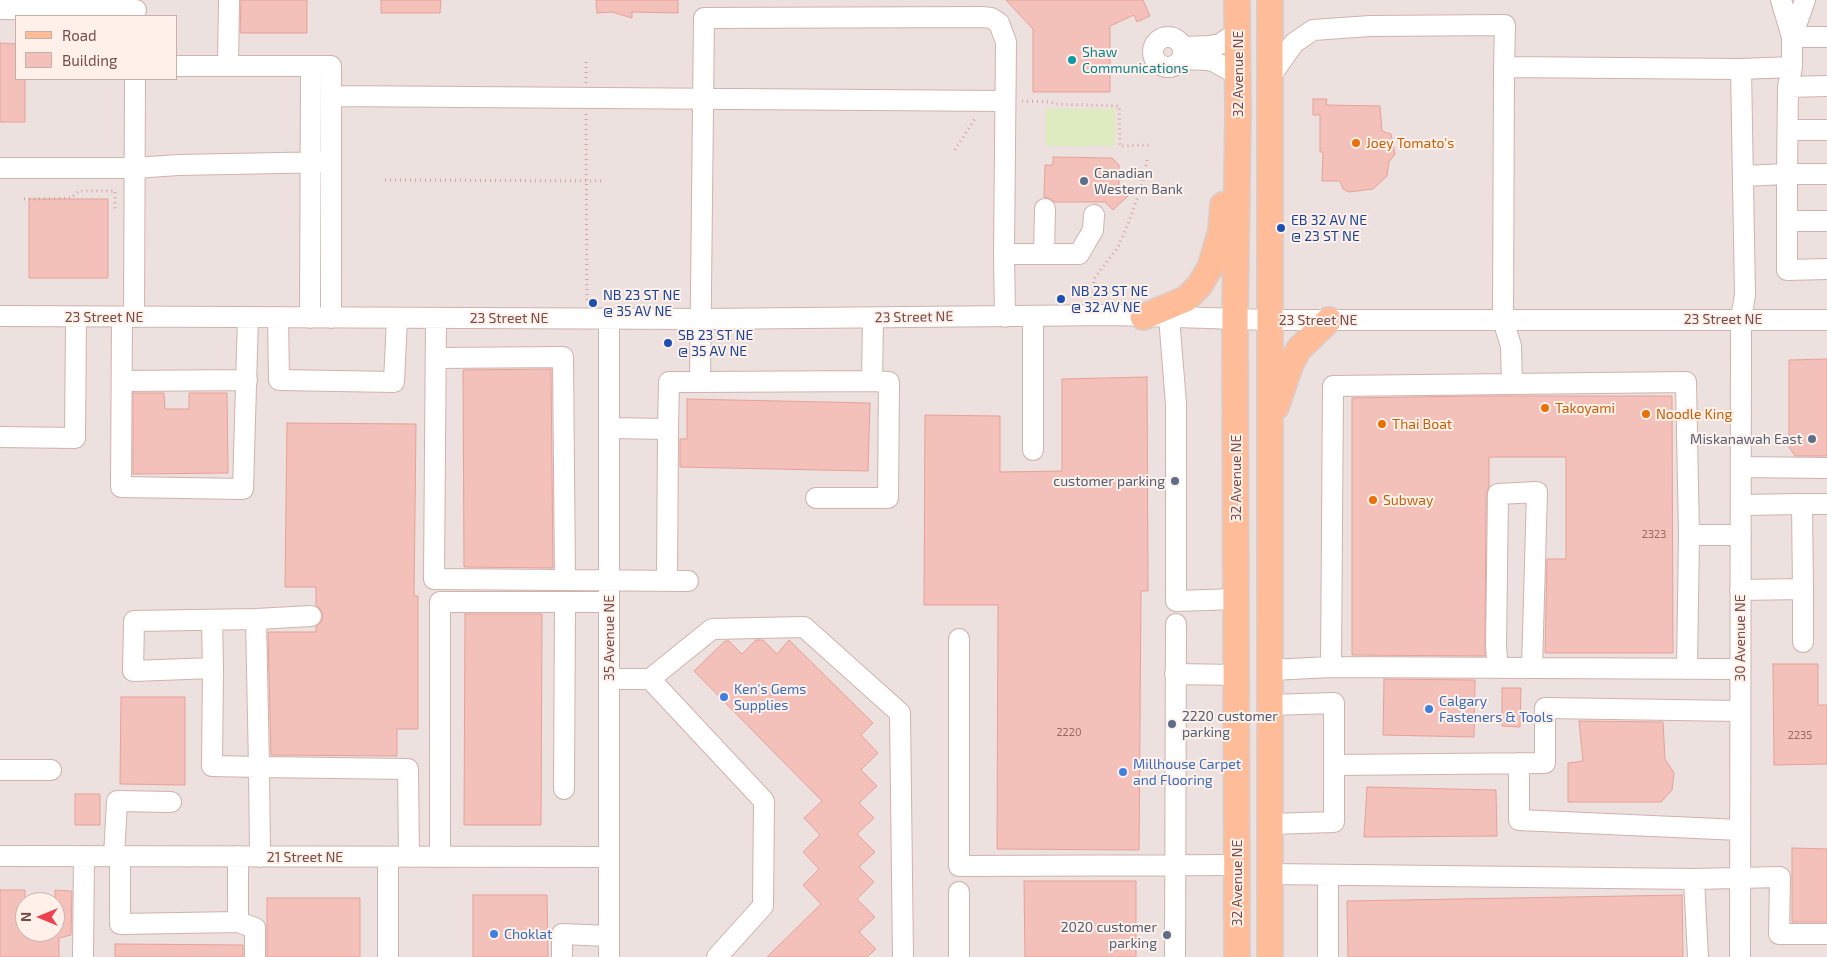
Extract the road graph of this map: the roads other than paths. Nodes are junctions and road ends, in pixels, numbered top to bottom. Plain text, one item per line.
1 (229, 0) edge
2 (1238, 0) edge
3 (1270, 0) edge
4 (1781, 0) edge
5 (1805, 0) edge
6 (0, 9) edge
7 (136, 9) edge
8 (1238, 32) junction
9 (1792, 37) junction
10 (1827, 37) edge
11 (178, 66) edge
12 (228, 66) junction
13 (321, 67) junction
14 (1504, 67) junction
15 (1741, 69) junction
16 (1238, 75) junction
17 (1270, 77) junction
18 (1790, 77) junction
19 (135, 80) edge
20 (1827, 86) edge
21 (331, 96) junction
22 (703, 100) junction
23 (1005, 101) junction
24 (1238, 113) junction
25 (1788, 130) junction
26 (1827, 130) edge
27 (310, 162) junction
28 (331, 162) junction
29 (0, 168) edge
30 (135, 168) junction
31 (1787, 174) junction
32 (1827, 174) edge
33 (1743, 176) junction
34 (1045, 209) dead end
35 (1094, 215) dead end
36 (1787, 221) junction
37 (1827, 221) edge
38 (1004, 254) junction
39 (1044, 254) junction
40 (1827, 269) edge
41 (0, 316) edge
42 (1005, 316) junction
43 (1033, 316) junction
44 (76, 317) junction
45 (128, 317) junction
46 (248, 317) junction
47 (278, 317) junction
48 (1143, 317) junction
49 (1169, 317) junction
50 (310, 318) junction
51 (331, 318) junction
52 (397, 318) junction
53 (436, 318) junction
54 (873, 318) junction
55 (1235, 318) junction
56 (609, 319) junction
57 (702, 319) junction
58 (1741, 319) junction
59 (1269, 320) junction
60 (1329, 320) junction
61 (1503, 320) junction
62 (1827, 320) edge
63 (436, 358) junction
64 (247, 380) junction
65 (122, 381) junction
66 (872, 381) junction
67 (700, 382) junction
68 (1512, 384) junction
69 (1269, 426) junction
70 (609, 428) junction
71 (668, 429) junction
72 (0, 437) edge
73 (1033, 450) dead end
74 (1741, 467) junction
75 (1827, 468) edge
76 (816, 498) dead end
77 (1802, 504) junction
78 (1827, 504) edge
79 (1741, 506) junction
80 (1689, 535) junction
81 (1741, 535) junction
82 (565, 580) junction
83 (609, 580) junction
84 (667, 580) junction
85 (688, 581) dead end
86 (1803, 589) junction
87 (1740, 590) junction
88 (1236, 599) junction
89 (565, 602) junction
90 (609, 602) junction
91 (312, 616) dead end
92 (256, 619) junction
93 (212, 620) junction
94 (1176, 624) dead end
95 (959, 639) dead end
96 (1803, 642) dead end
97 (1331, 667) junction
98 (213, 668) junction
99 (1498, 668) junction
100 (1532, 668) junction
101 (1687, 669) junction
102 (1740, 669) junction
103 (1271, 670) junction
104 (1175, 674) junction
105 (1236, 675) junction
106 (609, 679) junction
107 (650, 679) junction
108 (1270, 705) junction
109 (1740, 711) junction
110 (1520, 763) junction
111 (1334, 765) junction
112 (259, 766) junction
113 (0, 770) edge
114 (51, 770) dead end
115 (564, 790) dead end
116 (172, 802) dead end
117 (1270, 824) junction
118 (1740, 830) junction
119 (0, 856) edge
120 (84, 856) junction
121 (117, 856) junction
122 (238, 856) junction
123 (260, 856) junction
124 (388, 857) junction
125 (408, 857) junction
126 (440, 857) junction
127 (609, 857) junction
128 (1175, 864) junction
129 (1237, 865) junction
130 (1270, 874) junction
131 (1328, 876) junction
132 (1740, 878) junction
133 (1694, 879) junction
134 (959, 892) dead end
135 (238, 922) junction
136 (1827, 934) edge
137 (609, 936) junction
138 (84, 957) edge
139 (255, 957) edge
140 (388, 957) edge
141 (562, 957) edge
142 (609, 957) edge
143 (717, 957) edge
144 (902, 957) edge
145 (959, 957) edge
146 (1175, 957) edge
147 (1238, 957) edge
148 (1270, 957) edge
149 (1328, 957) edge
150 (1698, 957) edge
151 (1740, 957) edge

1 - 12 street
2 - 8 main road, 32 Avenue NE
3 - 17 main road
4 - 9 street
5 - 9 street
6 - 7 street
8 - 16 main road, 32 Avenue NE
8 - 16 street
9 - 10 street
9 - 18 street
11 - 12 street
12 - 13 street
13 - 21 street
13 - 27 street
14 - 15 street
14 - 17 street
14 - 61 street
15 - 18 street
15 - 33 street, 30 Avenue NE
16 - 24 main road, 32 Avenue NE
17 - 59 main road
18 - 20 street
18 - 25 street
19 - 30 street
21 - 22 street
21 - 28 street
22 - 23 street
22 - 23 street
22 - 57 street
23 - 38 street
24 - 48 main road
24 - 55 main road, 32 Avenue NE
25 - 26 street
25 - 31 street
27 - 28 street
27 - 30 street
27 - 50 street
28 - 51 street
29 - 30 street
30 - 45 street
31 - 32 street
31 - 33 street
31 - 36 street
33 - 58 street, 30 Avenue NE
34 - 39 street
35 - 39 street
36 - 37 street
36 - 40 street
38 - 39 street
38 - 42 street
41 - 44 street, 23 Street NE
42 - 43 street, 23 Street NE
42 - 54 street, 23 Street NE
43 - 48 street, 23 Street NE
43 - 73 street
44 - 45 street, 23 Street NE
44 - 72 street
45 - 46 street, 23 Street NE
45 - 65 street
46 - 47 street, 23 Street NE
46 - 64 street
47 - 50 street, 23 Street NE
47 - 52 street
48 - 49 street, 23 Street NE
49 - 55 street, 23 Street NE
49 - 88 street
50 - 51 street, 23 Street NE
51 - 52 street, 23 Street NE
52 - 53 street, 23 Street NE
53 - 56 street, 23 Street NE
53 - 63 street
54 - 57 street, 23 Street NE
54 - 66 street
55 - 59 street, 23 Street NE
55 - 88 main road, 32 Avenue NE
56 - 57 street, 23 Street NE
56 - 70 street, 35 Avenue NE
57 - 67 street
58 - 61 street, 23 Street NE
58 - 62 street, 23 Street NE
58 - 74 street, 30 Avenue NE
59 - 60 street, 23 Street NE
59 - 69 main road
60 - 61 street, 23 Street NE
60 - 69 main road
61 - 68 street
63 - 82 street
63 - 82 street
64 - 65 street
64 - 65 street
66 - 67 street
66 - 76 street
67 - 71 street
68 - 80 street
68 - 97 street
69 - 103 main road
70 - 71 street
70 - 83 street, 35 Avenue NE
71 - 84 street
74 - 75 street
74 - 79 street, 30 Avenue NE
77 - 78 street
77 - 79 street
77 - 86 street
79 - 81 street, 30 Avenue NE
80 - 81 street
80 - 101 street
81 - 87 street, 30 Avenue NE
82 - 83 street
83 - 84 street
83 - 90 street, 35 Avenue NE
84 - 85 street
86 - 87 street
86 - 96 street
87 - 102 street, 30 Avenue NE
88 - 105 main road, 32 Avenue NE
89 - 90 street
89 - 115 street
89 - 126 street
90 - 106 street, 35 Avenue NE
91 - 92 street
92 - 93 street
92 - 112 street
93 - 98 street
93 - 98 street
94 - 104 street
95 - 128 street
97 - 99 street
97 - 103 street
98 - 112 street
99 - 100 street
99 - 100 street
100 - 101 street
101 - 102 street
102 - 109 street, 30 Avenue NE
103 - 108 main road
104 - 105 street
104 - 128 street
105 - 129 main road, 32 Avenue NE
106 - 107 street
106 - 127 street, 35 Avenue NE
107 - 143 street
107 - 144 street
108 - 111 street
108 - 117 main road
109 - 110 street
109 - 118 street, 30 Avenue NE
110 - 111 street
110 - 118 street
111 - 117 street
112 - 123 street
112 - 125 street
113 - 114 street
116 - 121 street
117 - 130 main road
118 - 132 street, 30 Avenue NE
119 - 120 street, 21 Street NE
120 - 121 street, 21 Street NE
120 - 138 street
121 - 122 street, 21 Street NE
121 - 135 street
122 - 123 street, 21 Street NE
122 - 135 street
123 - 124 street, 21 Street NE
124 - 125 street, 21 Street NE
124 - 140 street
125 - 126 street, 21 Street NE
126 - 127 street, 21 Street NE
127 - 137 street, 35 Avenue NE
128 - 129 street
128 - 146 street
129 - 147 main road, 32 Avenue NE
130 - 131 street
130 - 148 main road
131 - 133 street
131 - 149 street
132 - 133 street
132 - 136 street
132 - 151 street, 30 Avenue NE
133 - 150 street
134 - 145 street
135 - 139 street
137 - 141 street
137 - 142 street, 35 Avenue NE

